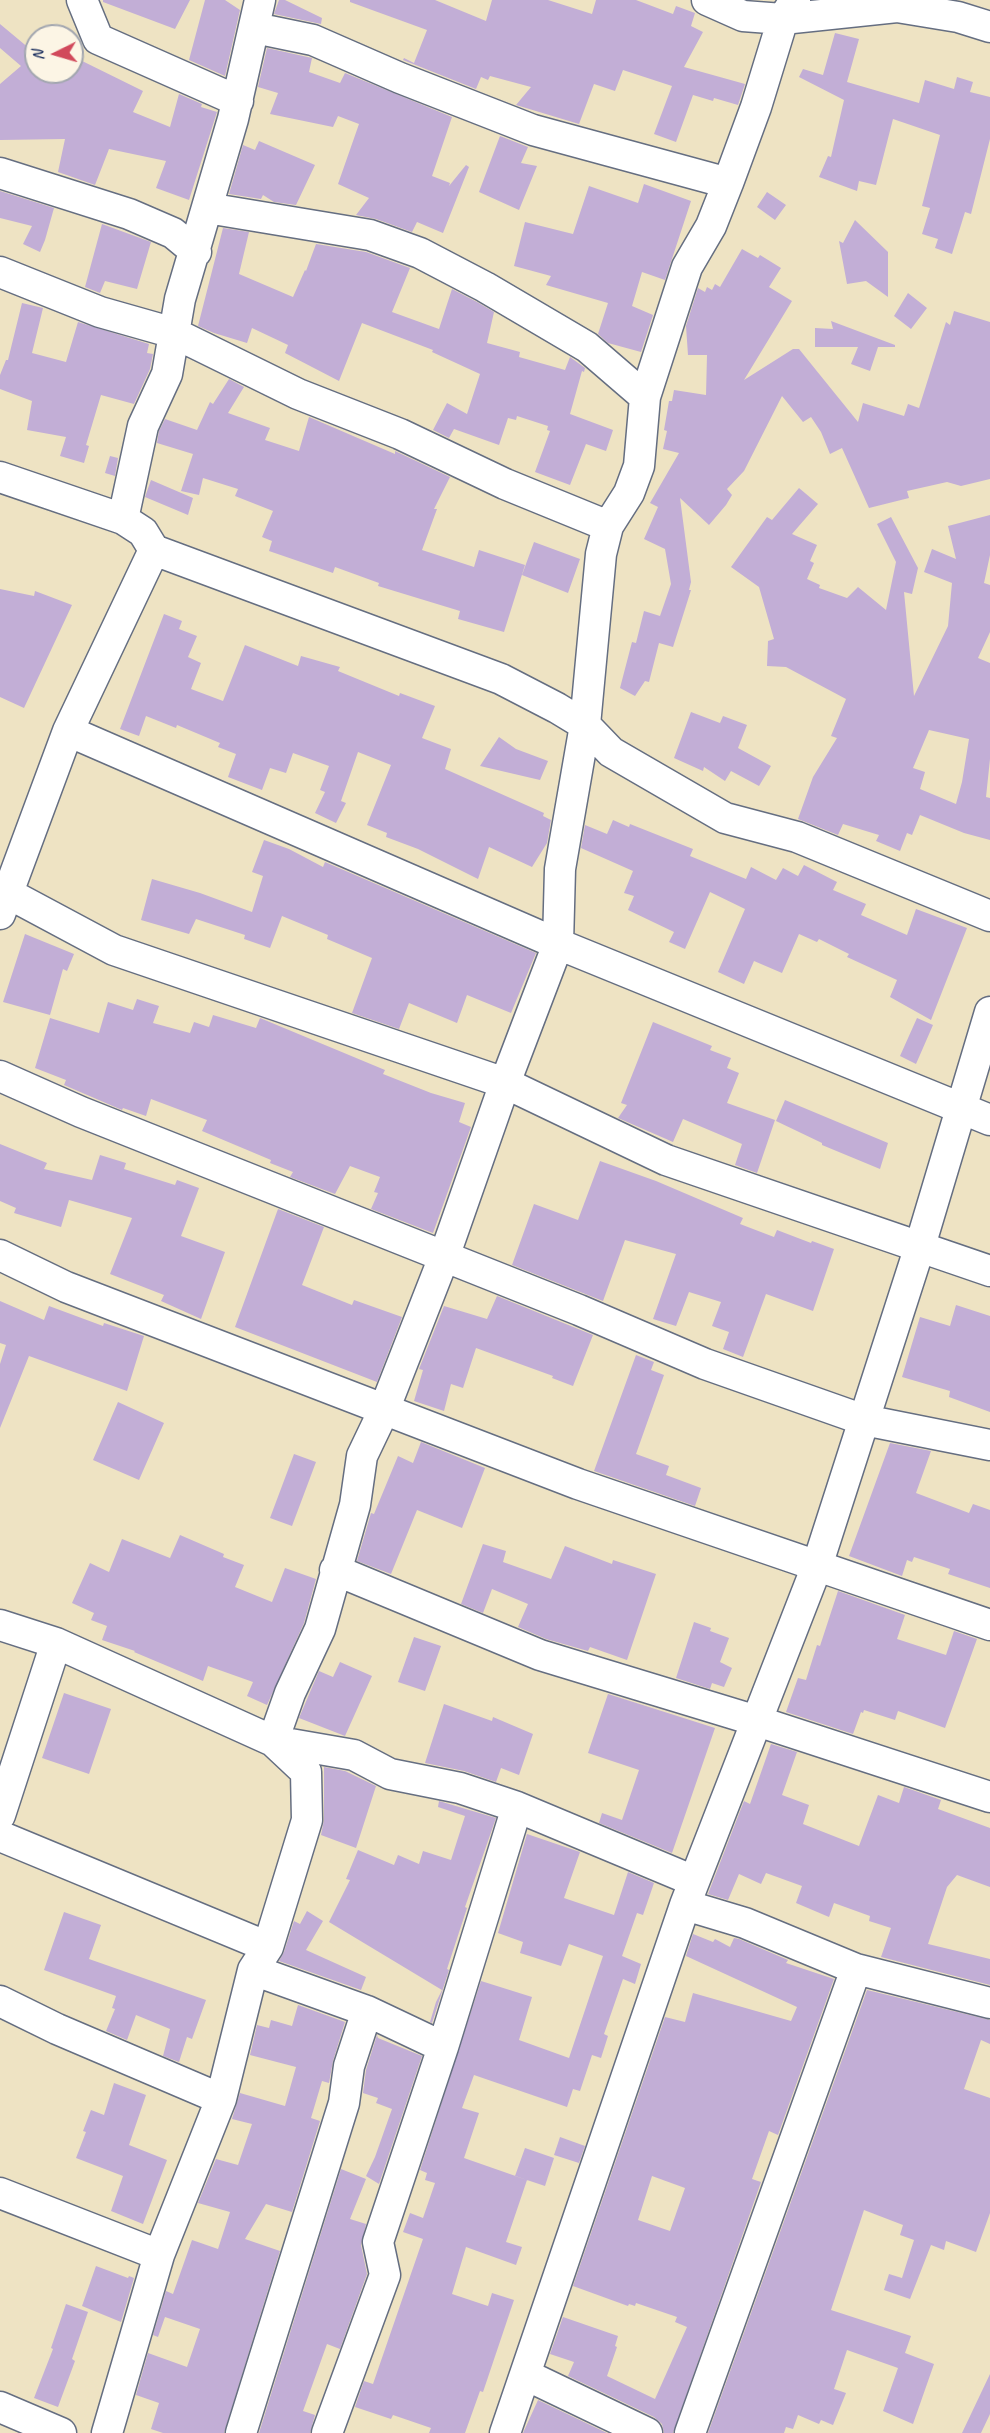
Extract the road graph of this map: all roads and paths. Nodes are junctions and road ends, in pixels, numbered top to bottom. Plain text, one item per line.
1 (82, 0) edge
2 (707, 0) edge
3 (789, 9) edge
4 (258, 14) edge
5 (990, 27) edge
6 (238, 101) junction
7 (0, 173) edge
8 (729, 183) junction
9 (207, 208) junction
10 (196, 252) junction
11 (0, 272) edge
12 (174, 333) junction
13 (645, 397) junction
14 (0, 477) edge
15 (123, 519) junction
16 (608, 526) junction
17 (154, 550) junction
18 (585, 726) junction
19 (68, 731) junction
20 (3, 899) edge
21 (990, 916) edge
22 (558, 944) junction
23 (990, 1012) edge
24 (0, 1076) edge
25 (505, 1083) junction
26 (961, 1109) junction
27 (990, 1120) edge
28 (920, 1246) junction
29 (0, 1255) edge
30 (444, 1257) junction
31 (990, 1271) edge
32 (384, 1410) junction
33 (864, 1420) junction
34 (990, 1445) edge
35 (818, 1566) junction
36 (335, 1570) junction
37 (0, 1625) edge
38 (990, 1625) edge
39 (56, 1643) junction
40 (757, 1721) junction
41 (273, 1741) junction
42 (990, 1797) edge
43 (517, 1807) junction
44 (0, 1815) edge
45 (0, 1836) edge
46 (689, 1893) junction
47 (260, 1958) junction
48 (856, 1969) junction
49 (0, 2001) edge
50 (990, 2003) edge
51 (367, 2011) junction
52 (443, 2047) junction
53 (220, 2099) junction
54 (0, 2193) edge
55 (159, 2255) junction
56 (526, 2375) junction
57 (0, 2407) edge
58 (61, 2433) edge
59 (106, 2433) edge
60 (241, 2433) edge
61 (327, 2433) edge
62 (505, 2433) edge
63 (647, 2433) edge
64 (690, 2433) edge

1 - 6 street
2 - 3 street
3 - 5 street
3 - 8 street
4 - 6 street
4 - 8 street
6 - 9 street
7 - 10 street
8 - 13 street
9 - 10 street
9 - 13 street
10 - 12 street
11 - 12 street
12 - 15 street
12 - 16 street
13 - 16 street
14 - 15 street
15 - 17 street
16 - 18 street
17 - 18 street
17 - 19 street
18 - 21 street
18 - 22 street
19 - 20 street
19 - 22 street
20 - 25 street
22 - 25 street
22 - 26 street
23 - 26 street
24 - 30 street
25 - 28 street
25 - 30 street
26 - 27 street
26 - 28 street
28 - 31 street
28 - 33 street
29 - 32 street
30 - 32 street
30 - 33 street
32 - 35 street
32 - 36 street
33 - 34 street
33 - 35 street
35 - 38 street
35 - 40 street
36 - 40 street
36 - 41 street
37 - 39 street
39 - 41 street
39 - 44 street
40 - 42 street
40 - 46 street
41 - 43 street
41 - 47 street
43 - 46 street
43 - 52 street
45 - 47 street
46 - 48 street
46 - 56 street
47 - 51 street
47 - 53 street
48 - 50 street
48 - 64 street
49 - 53 street
51 - 52 street
51 - 60 street
52 - 61 street
53 - 55 street
54 - 55 street
55 - 59 street
56 - 62 street
56 - 63 street
57 - 58 street

